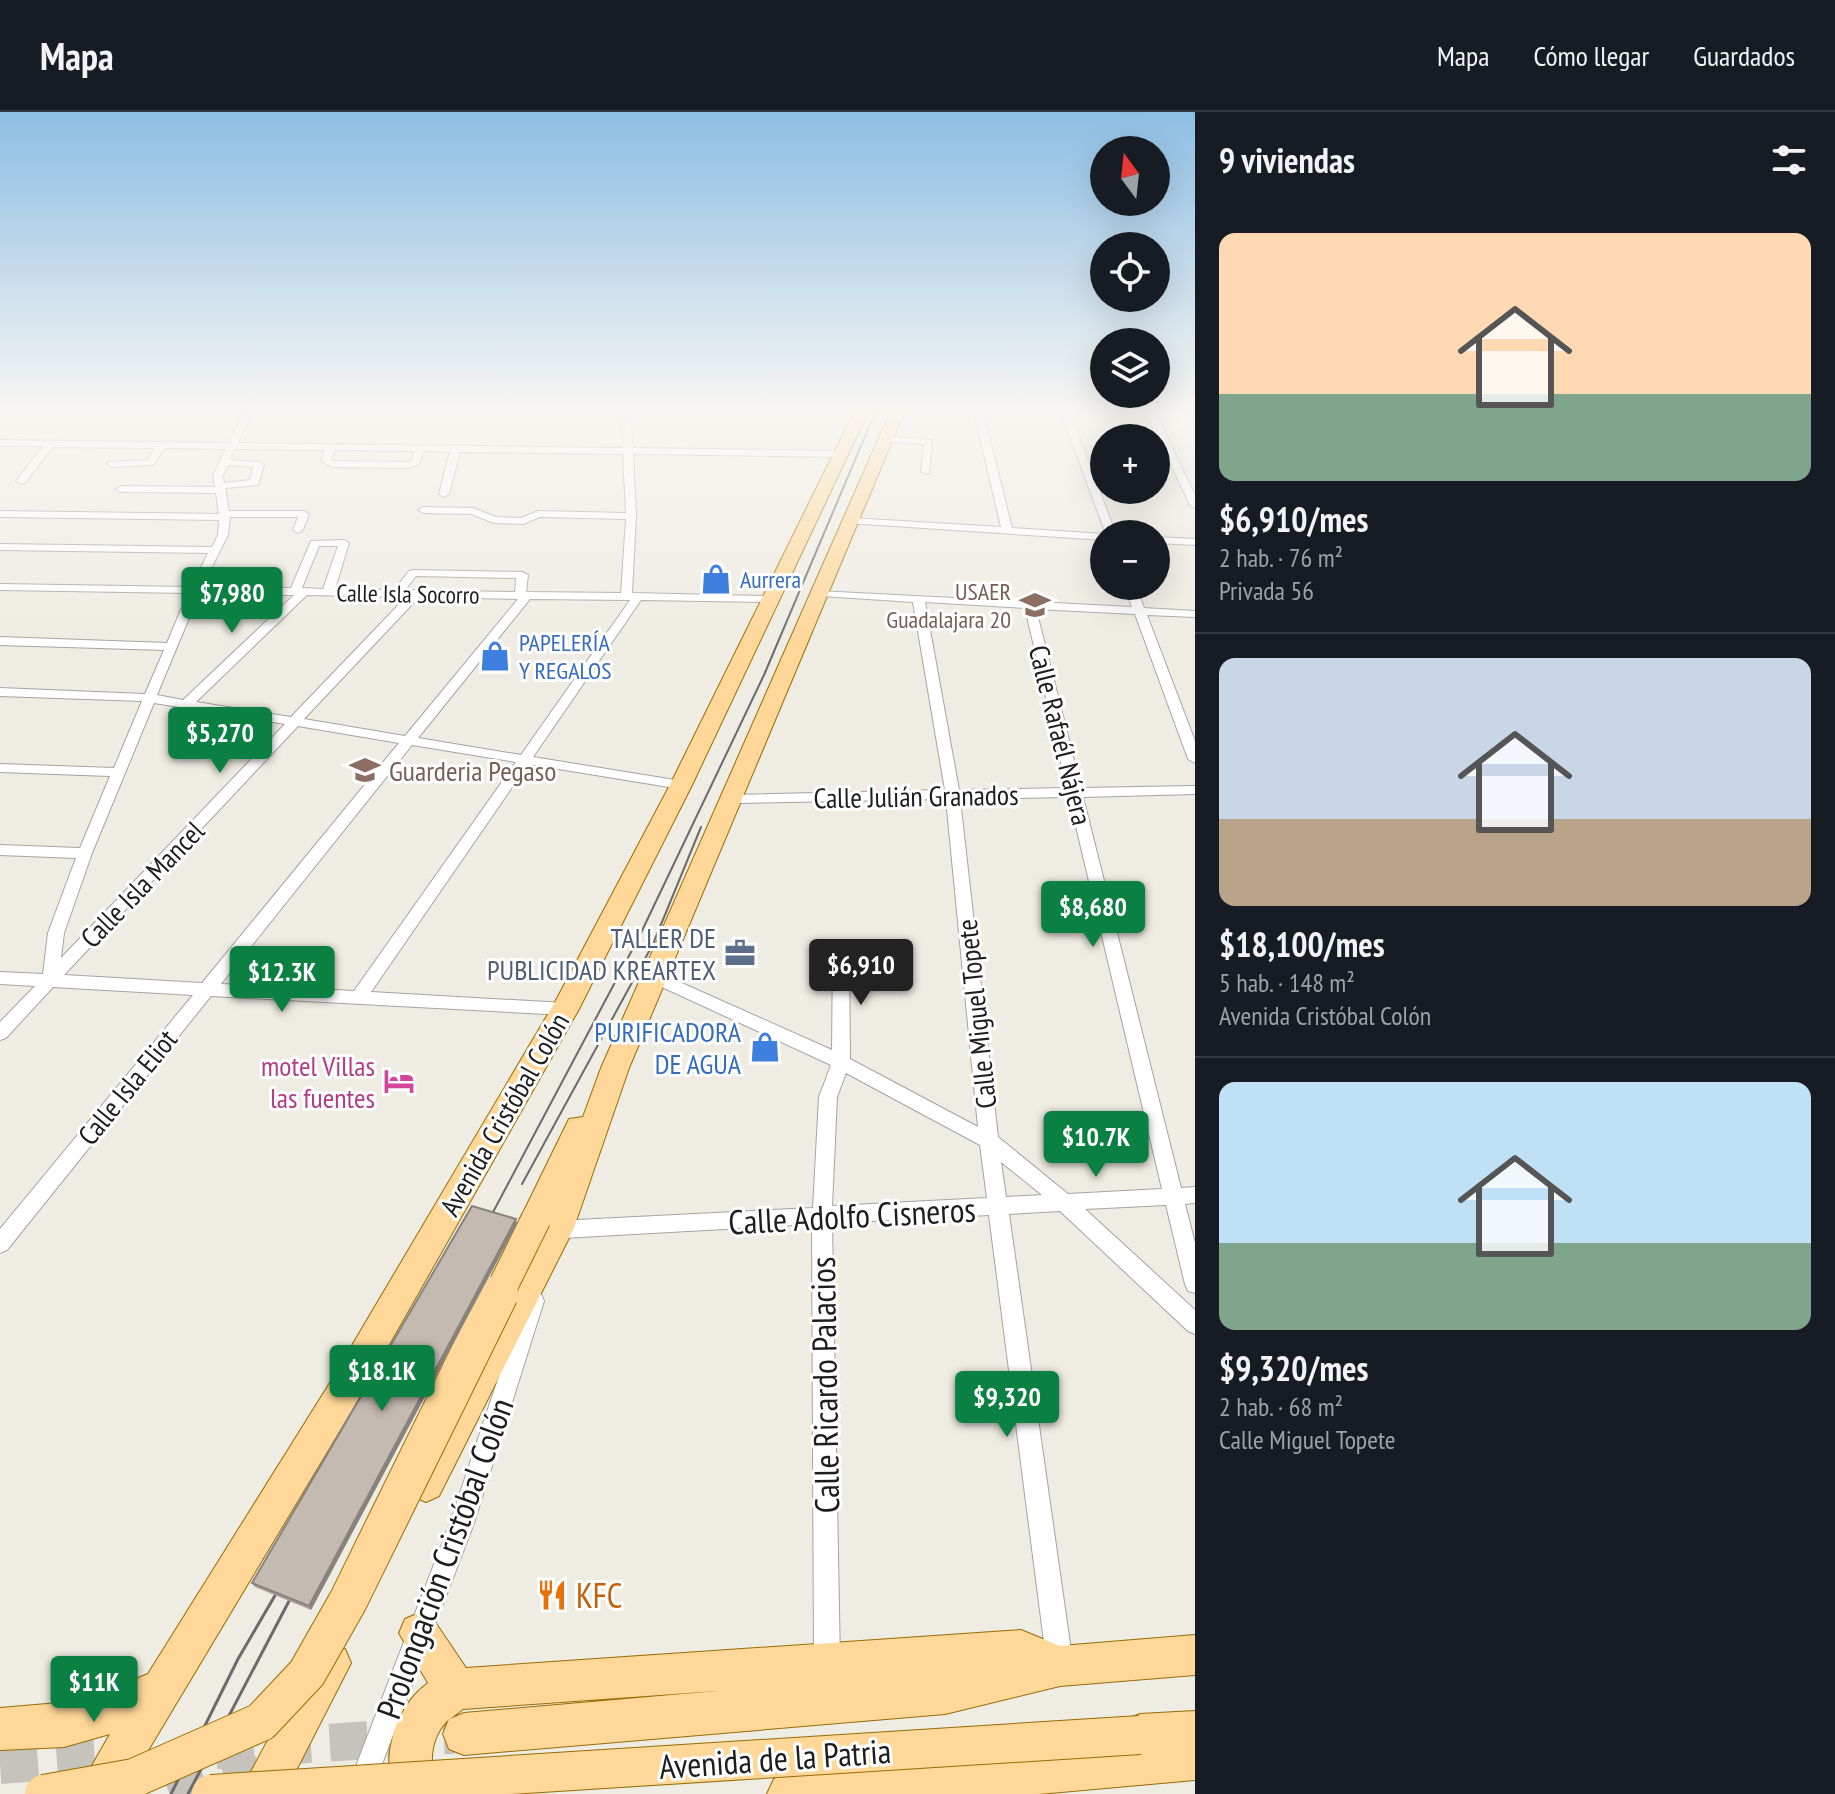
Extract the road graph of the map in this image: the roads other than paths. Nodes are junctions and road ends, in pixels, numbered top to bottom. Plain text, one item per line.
1 (230, 486) edge
2 (446, 486) edge
3 (630, 486) edge
4 (827, 486) edge
5 (866, 486) edge
6 (996, 486) edge
7 (1093, 486) edge
8 (1186, 486) edge
9 (219, 488) junction
10 (121, 489) dead end
11 (444, 494) dead end
12 (1195, 505) edge
13 (423, 510) dead end
14 (0, 514) edge
15 (225, 515) junction
16 (631, 516) junction
17 (1106, 520) edge
18 (852, 521) junction
19 (298, 530) dead end
20 (1007, 531) junction
21 (1090, 536) edge
22 (1170, 541) edge
23 (1195, 542) edge
24 (0, 547) edge
25 (215, 550) junction
26 (0, 587) edge
27 (195, 590) junction
28 (299, 592) junction
29 (328, 592) junction
30 (397, 593) junction
31 (822, 593) junction
32 (415, 594) junction
33 (523, 595) junction
34 (632, 597) junction
35 (769, 599) junction
36 (1136, 600) edge
37 (919, 601) junction
38 (1030, 606) junction
39 (1140, 611) junction
40 (1195, 614) edge
41 (0, 641) edge
42 (172, 647) junction
43 (0, 692) edge
44 (150, 698) junction
45 (186, 704) junction
46 (296, 722) junction
47 (408, 741) junction
48 (522, 759) junction
49 (1195, 759) edge
50 (0, 768) edge
51 (120, 772) junction
52 (681, 785) junction
53 (1195, 790) edge
54 (1075, 792) junction
55 (953, 795) junction
56 (733, 799) junction
57 (0, 850) edge
58 (85, 853) junction
59 (841, 952) dead end
60 (0, 978) edge
61 (657, 978) junction
62 (50, 980) junction
63 (207, 989) junction
64 (358, 998) junction
65 (565, 1009) junction
66 (0, 1033) edge
67 (841, 1062) junction
68 (989, 1141) junction
69 (1195, 1195) edge
70 (1174, 1196) junction
71 (1065, 1203) junction
72 (1001, 1206) junction
73 (822, 1217) junction
74 (547, 1224) junction
75 (0, 1244) edge
76 (1195, 1284) edge
77 (1195, 1324) edge
78 (419, 1633) junction
79 (1195, 1655) edge
80 (827, 1663) junction
81 (1060, 1666) junction
82 (161, 1688) junction
83 (456, 1689) junction
84 (0, 1729) edge
85 (1195, 1732) edge
86 (464, 1734) tunnel mouth
87 (1195, 1759) edge
88 (1068, 1783) edge
89 (815, 1793) edge
90 (44, 1794) edge
91 (64, 1794) edge
92 (98, 1794) edge
93 (211, 1794) edge
94 (261, 1794) edge
95 (359, 1794) edge
96 (417, 1794) edge

1 - 9 street
2 - 11 street
3 - 16 street
4 - 35 main road, Avenida Cristóbal Colón
5 - 18 main road
6 - 20 street
7 - 17 street
8 - 12 street
9 - 10 street
9 - 15 street
13 - 16 street
14 - 15 street
15 - 19 street
15 - 25 street
16 - 34 street
18 - 20 street
18 - 31 main road
20 - 21 street
22 - 23 street
24 - 25 street
25 - 27 street
26 - 27 street, Calle Isla Socorro
27 - 28 street, Calle Isla Socorro
27 - 42 street
28 - 29 street, Calle Isla Socorro
28 - 29 street
28 - 45 street
29 - 30 street, Calle Isla Socorro
30 - 32 street, Calle Isla Socorro
30 - 33 street
31 - 37 street
31 - 56 main road
32 - 33 street, Calle Isla Socorro
32 - 46 street, Calle Isla Mancel
33 - 34 street, Calle Isla Socorro
33 - 47 street, Calle Isla Eliot
34 - 35 street, Calle Isla Socorro
34 - 48 street
35 - 52 main road, Avenida Cristóbal Colón
36 - 39 street
37 - 38 street
37 - 55 street, Calle Miguel Topete
38 - 39 street
38 - 54 street, Calle Rafaél Nájera
39 - 40 street
39 - 49 street
41 - 42 street
42 - 44 street
43 - 44 street
44 - 45 street
44 - 51 street
45 - 46 street
46 - 47 street
46 - 62 street, Calle Isla Mancel
47 - 48 street
47 - 63 street, Calle Isla Eliot
48 - 52 street
48 - 64 street
50 - 51 street
51 - 58 street
52 - 65 main road, Avenida Cristóbal Colón
53 - 54 street, Calle Julián Granados
54 - 55 street, Calle Julián Granados
54 - 70 street, Calle Rafaél Nájera
55 - 56 street, Calle Julián Granados
55 - 68 street, Calle Miguel Topete
56 - 61 main road
57 - 58 street
58 - 62 street
59 - 67 street, Calle Ricardo Palacios
60 - 62 street
61 - 67 street
61 - 74 main road
62 - 63 street
62 - 66 street, Calle Isla Mancel
63 - 64 street
63 - 75 street, Calle Isla Eliot
64 - 65 street
65 - 82 main road, Avenida Cristóbal Colón
67 - 68 street
67 - 73 street, Calle Ricardo Palacios
68 - 71 street
68 - 72 street, Calle Miguel Topete
69 - 70 street, Calle Adolfo Cisneros
70 - 71 street, Calle Adolfo Cisneros
70 - 76 street, Calle Rafaél Nájera
71 - 72 street, Calle Adolfo Cisneros
71 - 77 street
72 - 73 street, Calle Adolfo Cisneros
72 - 81 street, Calle Miguel Topete
73 - 74 street, Calle Adolfo Cisneros
73 - 80 street, Calle Ricardo Palacios
74 - 78 street, Prolongación Cristóbal Colón
74 - 90 main road, bridge
74 - 94 main road
78 - 83 main road
78 - 95 street, Prolongación Cristóbal Colón
79 - 81 main road, Avenida de la Patria
80 - 81 main road
80 - 83 main road
81 - 86 main road, Avenida de la Patria
82 - 84 main road
82 - 91 street
82 - 92 main road, Avenida Cristóbal Colón
83 - 96 main road
85 - 93 main road, Avenida de la Patria, bridge
87 - 88 main road
88 - 89 main road

